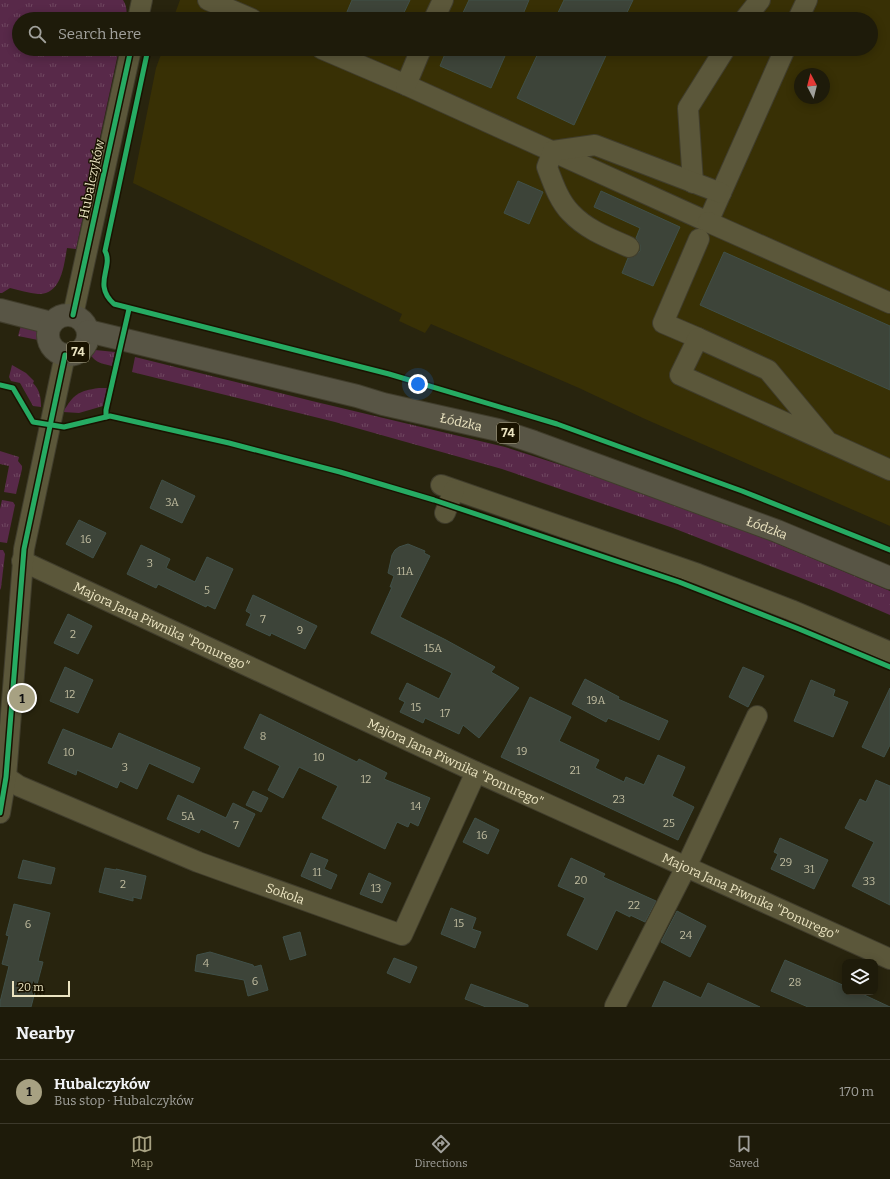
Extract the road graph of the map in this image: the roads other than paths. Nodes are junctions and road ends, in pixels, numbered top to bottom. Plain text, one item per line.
1 (142, 0) edge
2 (208, 0) edge
3 (442, 0) edge
4 (760, 0) edge
5 (806, 0) edge
6 (139, 12) edge
7 (236, 12) edge
8 (437, 12) edge
9 (751, 12) edge
10 (801, 12) edge
11 (130, 56) edge
12 (338, 56) edge
13 (419, 56) edge
14 (721, 56) edge
15 (782, 56) edge
16 (406, 85) junction
17 (553, 151) junction
18 (693, 183) junction
19 (721, 193) junction
20 (704, 230) junction
21 (629, 247) dead end
22 (890, 303) edge
23 (0, 310) edge
24 (73, 315) junction
25 (51, 323) junction
26 (88, 330) junction
27 (698, 338) junction
28 (65, 355) junction
29 (828, 442) junction
30 (890, 470) edge
31 (445, 513) dead end
32 (22, 561) junction
33 (890, 578) edge
34 (890, 652) edge
35 (757, 716) dead end
36 (476, 772) junction
37 (6, 776) junction
38 (0, 813) edge
39 (686, 866) junction
40 (890, 959) edge
41 (615, 1006) dead end

1 - 6 street
2 - 7 street
3 - 8 street
4 - 9 street
5 - 10 street
11 - 24 street, Hubalczyków
12 - 16 street
13 - 16 street
14 - 18 street
15 - 19 street
16 - 17 street
17 - 18 street
17 - 20 street
17 - 21 street
18 - 19 street
19 - 20 street
20 - 22 street
20 - 27 street
23 - 25 main road
24 - 25 main road
24 - 26 main road, 74
25 - 28 main road, 74
26 - 28 main road, 74
26 - 33 main road, Łódzka / 74
27 - 29 street
27 - 29 street
28 - 32 street
29 - 30 street
31 - 34 street
32 - 36 street, Majora Jana Piwnika "Ponurego"
32 - 37 street
35 - 39 street
36 - 37 street, Sokola
36 - 39 street, Majora Jana Piwnika "Ponurego"
37 - 38 street
39 - 40 street, Majora Jana Piwnika "Ponurego"
39 - 41 street

